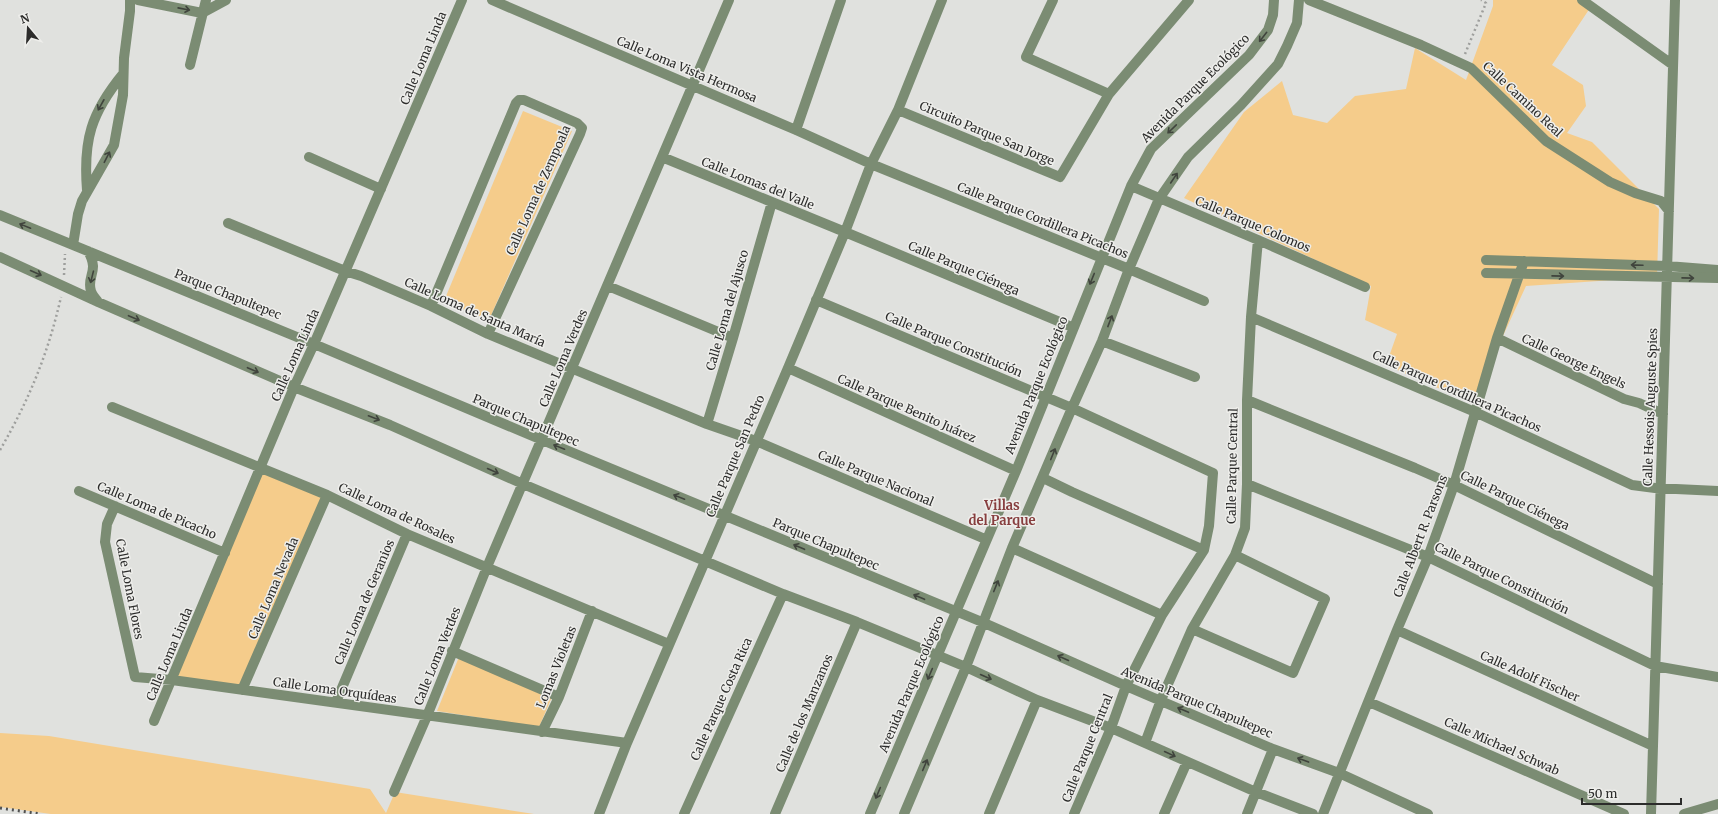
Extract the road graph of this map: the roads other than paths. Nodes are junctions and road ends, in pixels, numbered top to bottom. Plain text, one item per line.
1 (130, 0) edge
2 (138, 0) edge
3 (206, 0) edge
4 (226, 0) edge
5 (462, 0) edge
6 (492, 0) edge
7 (729, 0) edge
8 (841, 0) edge
9 (942, 0) edge
10 (1053, 0) edge
11 (1189, 0) edge
12 (1274, 0) edge
13 (1299, 0) edge
14 (1309, 0) edge
15 (1582, 0) edge
16 (1675, 0) edge
17 (130, 12) junction
18 (202, 13) junction
19 (190, 65) dead end
20 (1673, 65) junction
21 (123, 74) junction
22 (693, 86) junction
23 (1109, 94) junction
24 (898, 110) junction
25 (796, 130) junction
26 (309, 157) dead end
27 (662, 157) junction
28 (871, 164) junction
29 (1131, 186) junction
30 (381, 189) junction
31 (87, 190) junction
32 (1159, 199) junction
33 (772, 202) junction
34 (1669, 211) junction
35 (3, 219) edge
36 (228, 223) dead end
37 (845, 232) junction
38 (1258, 240) junction
39 (70, 243) junction
40 (88, 251) junction
41 (0, 257) edge
42 (1101, 257) junction
43 (1486, 260) dead end
44 (1524, 261) junction
45 (1667, 266) junction
46 (1129, 269) junction
47 (1718, 270) edge
48 (345, 271) junction
49 (1486, 273) dead end
50 (1519, 275) junction
51 (1667, 277) junction
52 (1718, 278) edge
53 (608, 286) junction
54 (1365, 287) dead end
55 (816, 300) junction
56 (1204, 301) dead end
57 (98, 302) junction
58 (431, 306) junction
59 (1251, 318) junction
60 (1072, 327) junction
61 (488, 334) junction
62 (734, 338) junction
63 (1497, 338) junction
64 (1102, 341) junction
65 (314, 344) junction
66 (788, 368) junction
67 (573, 369) junction
68 (1196, 377) dead end
69 (294, 387) junction
70 (1046, 397) junction
71 (1247, 400) junction
72 (112, 407) dead end
73 (1072, 408) junction
74 (1476, 412) junction
75 (1663, 414) junction
76 (707, 424) junction
77 (542, 440) junction
78 (756, 441) junction
79 (261, 468) junction
80 (1016, 471) junction
81 (1213, 473) joint
82 (1043, 478) junction
83 (523, 484) junction
84 (1247, 484) junction
85 (1454, 485) junction
86 (1656, 487) junction
87 (79, 491) dead end
88 (1718, 491) edge
89 (327, 495) junction
90 (115, 506) junction
91 (724, 515) junction
92 (407, 534) junction
93 (986, 539) junction
94 (1012, 548) junction
95 (1204, 550) junction
96 (225, 553) junction
97 (1235, 556) junction
98 (1428, 557) junction
99 (705, 561) junction
100 (487, 567) junction
101 (1658, 584) junction
102 (783, 594) junction
103 (592, 611) junction
104 (956, 612) junction
105 (1162, 615) junction
106 (857, 622) junction
107 (982, 622) junction
108 (1192, 629) junction
109 (1397, 630) junction
110 (669, 644) junction
111 (452, 651) junction
112 (937, 656) junction
113 (1655, 666) junction
114 (966, 667) junction
115 (134, 677) joint
116 (1718, 677) edge
117 (172, 680) junction
118 (1126, 686) junction
119 (242, 690) junction
120 (559, 697) junction
121 (1037, 700) junction
122 (1162, 700) junction
123 (336, 702) junction
124 (1369, 702) junction
125 (427, 716) junction
126 (154, 721) dead end
127 (1111, 728) junction
128 (542, 732) junction
129 (627, 743) junction
130 (1145, 743) junction
131 (1653, 746) junction
132 (1273, 749) junction
133 (1187, 762) junction
134 (1339, 773) junction
135 (394, 792) dead end
136 (1256, 792) junction
137 (1718, 804) edge
138 (599, 814) edge
139 (684, 814) edge
140 (775, 814) edge
141 (870, 814) edge
142 (904, 814) edge
143 (989, 814) edge
144 (1074, 814) edge
145 (1164, 814) edge
146 (1247, 814) edge
147 (1314, 814) edge
148 (1323, 814) edge
149 (1428, 814) edge
150 (1624, 814) edge
151 (1651, 814) edge
152 (1684, 814) edge

1 - 17 street
2 - 17 street
2 -> 18 street
3 - 18 street
4 - 18 street
5 - 30 street, Calle Loma Linda
6 - 22 street, Calle Loma Vista Hermosa
7 - 22 street, Calle Loma Verdes
8 - 25 street
9 - 24 street
10 - 23 street
11 - 23 street, Circuito Parque San Jorge
12 -> 29 street, Avenida Parque Ecológico
32 -> 13 street
14 - 34 street, Calle Camino Real
15 - 20 street
16 - 20 street, Calle Hessois Auguste Spies
17 - 21 street
18 - 19 street
20 - 34 street, Calle Hessois Auguste Spies
31 -> 21 street
21 -> 31 street
22 - 25 street, Calle Loma Vista Hermosa
22 - 27 street, Calle Loma Verdes
23 - 24 street, Circuito Parque San Jorge
24 - 28 street, Calle Parque San Pedro
25 - 28 street, Calle Loma Vista Hermosa
26 - 30 street
27 - 33 street, Calle Lomas del Valle
27 - 53 street, Calle Loma Verdes
28 - 37 street, Calle Parque San Pedro
28 - 42 street, Calle Parque Cordillera Picachos
29 - 32 street, Calle Parque Colomos
29 - 42 street, Avenida Parque Ecológico
30 - 48 street, Calle Loma Linda
31 - 39 street
32 - 38 street, Calle Parque Colomos
32 - 46 street
33 - 37 street, Calle Lomas del Valle
33 - 62 street, Calle Loma del Ajusco
34 - 45 street, Calle Hessois Auguste Spies
39 -> 35 street, Parque Chapultepec
36 - 48 street, Calle Loma de Santa María
37 - 55 street, Calle Parque San Pedro
37 - 60 street, Calle Parque Ciénega
38 - 54 street, Calle Parque Colomos
38 - 59 street, Calle Parque Central
39 - 40 street, Parque Chapultepec
40 -> 57 street
40 - 65 street, Parque Chapultepec
41 -> 57 street
42 - 46 street, Calle Parque Cordillera Picachos
42 -> 60 street, Avenida Parque Ecológico
43 - 44 street
45 -> 44 street
44 - 50 street, Calle Albert R. Parsons
45 - 47 street
45 - 51 street, Calle Hessois Auguste Spies
46 - 56 street, Calle Parque Cordillera Picachos
64 -> 46 street
48 - 58 street, Calle Loma de Santa María
48 - 65 street, Calle Loma Linda
49 - 50 street
50 -> 51 street
50 - 63 street, Calle Albert R. Parsons
51 -> 52 street
51 - 75 street, Calle Hessois Auguste Spies
53 - 62 street
53 - 67 street, Calle Loma Verdes
55 - 66 street, Calle Parque San Pedro
55 - 70 street, Calle Parque Constitución
57 -> 69 street
58 - 61 street, Calle Loma de Santa María
58 - 61 street, Calle Loma de Zempoala
59 - 71 street, Calle Parque Central
59 - 74 street, Calle Parque Cordillera Picachos
60 - 70 street, Avenida Parque Ecológico
61 - 67 street, Calle Loma de Santa María
62 - 76 street, Calle Loma del Ajusco
63 - 74 street, Calle Albert R. Parsons
63 - 75 street, Calle George Engels
64 - 68 street
64 - 73 street
65 - 69 street, Calle Loma Linda
65 - 77 street, Parque Chapultepec
66 - 78 street, Calle Parque San Pedro
66 - 80 street, Calle Parque Benito Juárez
67 - 76 street, Calle Loma de Santa María
67 - 77 street, Calle Loma Verdes
69 - 79 street, Calle Loma Linda
69 -> 83 street
70 - 73 street, Calle Parque Constitución
70 - 80 street, Avenida Parque Ecológico
71 - 84 street, Calle Parque Central
71 - 85 street, Calle Parque Ciénega
72 - 79 street, Calle Loma de Rosales
73 - 81 street, Calle Parque Constitución
82 -> 73 street
74 - 85 street, Calle Albert R. Parsons
74 - 86 street, Calle Parque Cordillera Picachos
75 - 86 street, Calle Hessois Auguste Spies
76 - 78 street, Calle Loma de Santa María
77 - 83 street, Calle Loma Verdes
91 -> 77 street, Parque Chapultepec
78 - 91 street, Calle Parque San Pedro
78 - 93 street, Calle Parque Nacional
79 - 89 street, Calle Loma de Rosales
79 - 96 street, Calle Loma Linda
80 - 93 street, Avenida Parque Ecológico
81 - 95 street, Calle Parque Central
82 - 94 street
82 - 95 street
83 - 99 street
83 - 100 street, Calle Loma Verdes
84 - 97 street, Calle Parque Central
84 - 98 street, Calle Parque Constitución
85 - 98 street, Calle Albert R. Parsons
85 - 101 street, Calle Parque Ciénega
86 - 88 street, Calle Parque Cordillera Picachos
86 - 101 street, Calle Hessois Auguste Spies
87 - 90 street, Calle Loma de Picacho
89 - 92 street, Calle Loma de Rosales
89 - 119 street, Calle Loma Nevada
90 - 96 street, Calle Loma de Picacho
90 - 115 street, Calle Loma Flores
91 - 99 street, Calle Parque San Pedro
104 -> 91 street, Parque Chapultepec
92 - 100 street, Calle Loma de Rosales
92 - 123 street, Calle Loma de Geranios
93 - 104 street, Avenida Parque Ecológico
94 - 105 street
107 -> 94 street
95 - 105 street, Calle Parque Central
96 - 117 street, Calle Loma Linda
97 - 108 street, Calle Parque Central
97 - 108 street
98 - 109 street, Calle Albert R. Parsons
98 - 113 street, Calle Parque Constitución
99 - 102 street
99 - 110 street, Calle Parque San Pedro
100 - 103 street, Calle Loma de Rosales
100 - 111 street, Calle Loma Verdes
101 - 113 street, Calle Hessois Auguste Spies
102 - 106 street
102 - 139 street, Calle Parque Costa Rica
103 - 110 street, Calle Loma de Rosales
103 - 120 street, Lomas Violetas
104 - 107 street, Avenida Parque Chapultepec
104 - 112 street, Avenida Parque Ecológico
105 - 118 street, Calle Parque Central
106 - 112 street
106 - 140 street, Calle de los Manzanos
107 - 114 street
118 -> 107 street, Avenida Parque Chapultepec
108 - 122 street, Calle Parque Central
109 - 124 street, Calle Albert R. Parsons
109 - 131 street, Calle Adolf Fischer
110 - 129 street, Calle Parque San Pedro
111 - 120 street
111 - 125 street, Calle Loma Verdes
112 - 114 street
112 -> 141 street, Avenida Parque Ecológico
113 - 116 street, Calle Parque Constitución
113 - 131 street, Calle Hessois Auguste Spies
114 -> 121 street
142 -> 114 street
115 - 117 street, Calle Loma Orquídeas
117 - 119 street, Calle Loma Orquídeas
117 - 126 street, Calle Loma Linda
118 - 122 street, Avenida Parque Chapultepec
118 - 127 street, Calle Parque Central
119 - 123 street, Calle Loma Orquídeas
120 - 128 street, Lomas Violetas
121 - 127 street
121 - 143 street
122 - 130 street, Calle Parque Central
132 -> 122 street, Avenida Parque Chapultepec
123 - 125 street, Calle Loma Orquídeas
124 - 134 street, Calle Albert R. Parsons
124 - 150 street, Calle Michael Schwab
125 - 128 street, Calle Loma Orquídeas
125 - 135 street, Calle Loma Verdes
127 - 130 street
127 - 144 street, Calle Parque Central
128 - 129 street, Calle Loma Orquídeas
129 - 138 street, Calle Parque San Pedro
130 -> 133 street
131 - 151 street, Calle Hessois Auguste Spies
134 -> 132 street, Avenida Parque Chapultepec
132 - 136 street
133 - 136 street
133 - 145 street
134 - 148 street, Calle Albert R. Parsons
134 - 149 street, Avenida Parque Chapultepec
136 - 146 street
136 - 147 street
137 - 152 street

